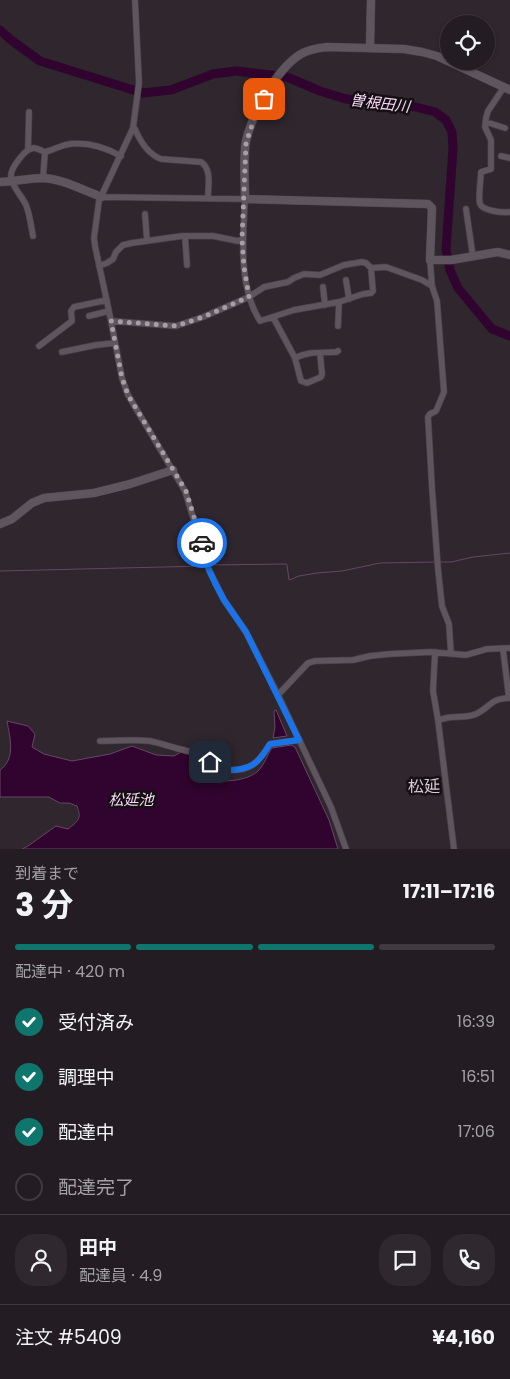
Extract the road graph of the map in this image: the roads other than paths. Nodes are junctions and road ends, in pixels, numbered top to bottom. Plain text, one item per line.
1 (135, 0) edge
2 (371, 0) edge
3 (370, 48) junction
4 (507, 88) edge
5 (29, 112) dead end
6 (486, 122) junction
7 (133, 128) junction
8 (504, 128) dead end
9 (28, 150) junction
10 (45, 152) junction
11 (120, 156) junction
12 (501, 156) dead end
13 (510, 158) edge
14 (43, 178) junction
15 (12, 181) junction
16 (0, 182) edge
17 (102, 196) junction
18 (208, 198) junction
19 (245, 199) junction
20 (466, 208) dead end
21 (510, 212) edge
22 (145, 214) dead end
23 (33, 236) dead end
24 (185, 236) junction
25 (242, 239) junction
26 (146, 241) junction
27 (510, 255) edge
28 (473, 257) junction
29 (433, 261) junction
30 (186, 265) dead end
31 (99, 266) junction
32 (371, 268) junction
33 (346, 280) dead end
34 (432, 286) junction
35 (323, 287) dead end
36 (249, 297) junction
37 (349, 299) junction
38 (107, 300) junction
39 (339, 302) junction
40 (325, 305) junction
41 (109, 312) junction
42 (89, 316) dead end
43 (272, 317) junction
44 (111, 321) junction
45 (338, 326) dead end
46 (115, 343) junction
47 (40, 346) dead end
48 (338, 351) dead end
49 (62, 352) dead end
50 (320, 354) junction
51 (295, 358) junction
52 (173, 470) junction
53 (0, 524) edge
54 (503, 648) junction
55 (510, 648) edge
56 (435, 652) junction
57 (451, 654) junction
58 (278, 695) junction
59 (509, 698) edge
60 (438, 720) junction
61 (100, 740) dead end
62 (299, 740) junction
63 (346, 849) edge
64 (454, 849) edge

1 - 7 street
2 - 3 street
3 - 4 street
3 - 19 street
4 - 6 street
5 - 9 street
6 - 8 street
6 - 21 street
7 - 11 street
7 - 18 street
9 - 10 street
9 - 15 street
10 - 11 street
10 - 14 street
11 - 17 street
12 - 13 street
14 - 15 street
14 - 17 street
15 - 16 street
15 - 23 street
17 - 18 street
17 - 31 street
18 - 19 street
19 - 25 street
19 - 29 street
20 - 28 street
22 - 26 street
24 - 25 street
24 - 26 street
24 - 30 street
25 - 36 street
26 - 31 street
27 - 28 street
28 - 29 street
29 - 34 street
31 - 38 street
32 - 34 street
32 - 36 street
32 - 37 street
33 - 37 street
34 - 57 street
35 - 40 street
36 - 43 street
36 - 44 street
37 - 39 street
38 - 41 street
38 - 47 street
39 - 40 street
39 - 45 street
40 - 43 street
41 - 42 street
41 - 44 street
43 - 51 street
44 - 46 street
46 - 49 street
46 - 52 street
48 - 50 street
50 - 51 street
50 - 51 street
52 - 53 street
52 - 58 street
54 - 55 street
54 - 57 street
54 - 59 street
56 - 57 street
56 - 58 street
56 - 60 street
58 - 62 street
59 - 60 street
60 - 64 street
61 - 62 street
62 - 63 street

